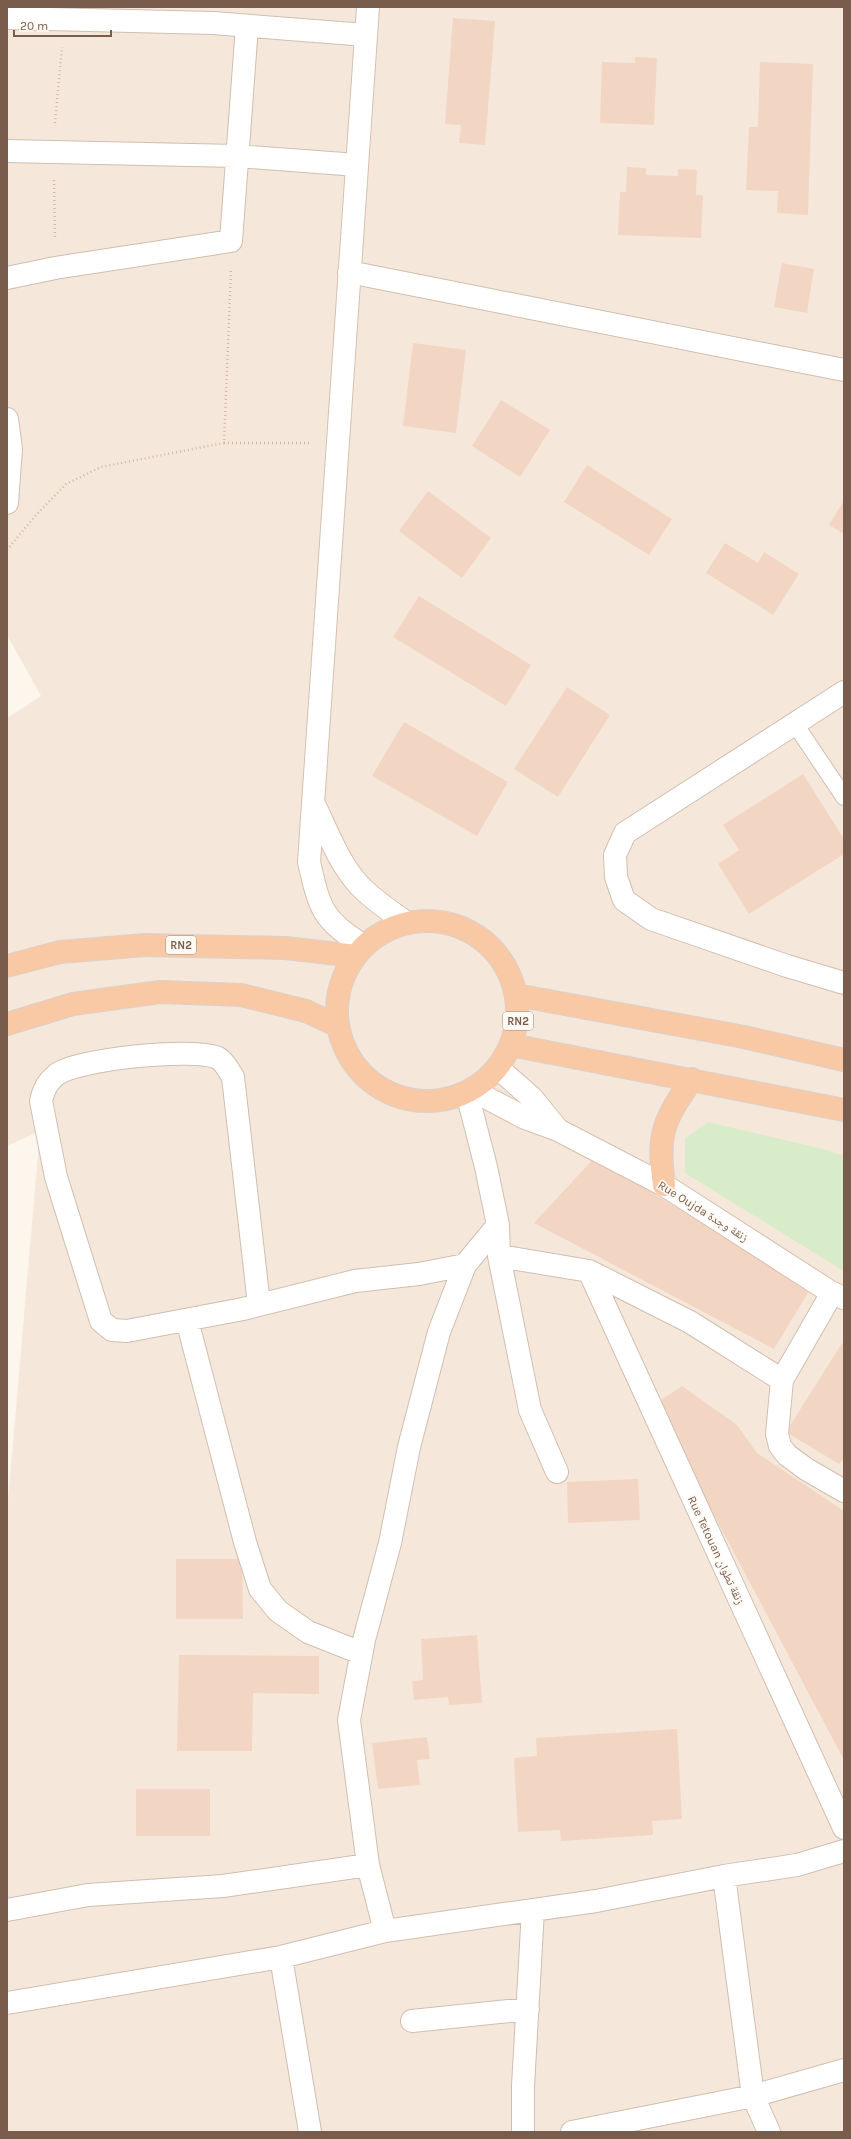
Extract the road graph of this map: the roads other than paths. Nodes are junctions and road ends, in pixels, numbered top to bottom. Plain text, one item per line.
1 (368, 7) edge
2 (65, 14) edge
3 (7, 18) edge
4 (247, 26) junction
5 (366, 35) junction
6 (7, 151) edge
7 (237, 156) junction
8 (357, 164) junction
9 (349, 272) junction
10 (7, 278) edge
11 (844, 370) edge
12 (7, 419) edge
13 (7, 503) edge
14 (844, 692) edge
15 (795, 724) junction
16 (844, 797) edge
17 (312, 801) junction
18 (407, 923) junction
19 (360, 951) junction
20 (7, 966) edge
21 (844, 983) edge
22 (516, 995) junction
23 (7, 1024) edge
24 (338, 1026) junction
25 (511, 1045) junction
26 (844, 1060) edge
27 (498, 1068) junction
28 (692, 1079) junction
29 (469, 1091) junction
30 (844, 1110) edge
31 (558, 1130) junction
32 (664, 1186) junction
33 (498, 1225) junction
34 (499, 1256) junction
35 (465, 1265) junction
36 (588, 1271) junction
37 (838, 1295) edge
38 (259, 1304) junction
39 (187, 1320) junction
40 (782, 1380) junction
41 (557, 1472) dead end
42 (844, 1491) edge
43 (361, 1653) junction
44 (844, 1828) edge
45 (844, 1851) edge
46 (368, 1865) junction
47 (724, 1876) junction
48 (7, 1910) edge
49 (533, 1910) junction
50 (385, 1931) junction
51 (281, 1957) junction
52 (7, 2003) edge
53 (528, 2009) junction
54 (412, 2021) dead end
55 (844, 2070) edge
56 (753, 2096) junction
57 (310, 2132) edge
58 (523, 2132) edge
59 (572, 2132) edge
60 (769, 2132) edge

1 - 5 street
2 - 3 street
2 - 4 street
4 - 5 street
4 - 7 street
5 - 8 street
6 - 7 street
7 - 8 street
7 - 10 street
8 - 9 street
9 - 11 street
9 - 17 street
12 - 13 street
14 - 15 street
15 - 16 lane
15 - 21 street
17 - 18 street
17 - 19 street
18 - 19 highway, RN2
18 - 22 highway, RN2
19 - 20 highway, RN2
19 - 24 highway, RN2
22 - 25 highway, RN2
22 - 26 highway, RN2
23 - 24 highway
24 - 29 highway, RN2
25 - 27 highway, RN2
25 - 28 highway, RN2
27 - 29 highway, RN2
27 - 31 street, Rue Oujda زنقة وجدة
28 - 30 highway, RN2
28 - 32 highway
29 - 31 street, Rue Oujda زنقة وجدة
29 - 33 street
31 - 32 street, Rue Oujda زنقة وجدة
32 - 37 street, Rue Oujda زنقة وجدة
33 - 34 street
33 - 35 street
34 - 36 street
34 - 41 street
35 - 38 street
35 - 43 street
36 - 40 street
36 - 44 street, Rue Tetouan زنقة تطوان
37 - 40 street
38 - 39 street
38 - 39 street
39 - 43 street
40 - 42 street
43 - 46 street
45 - 47 street
46 - 48 street
46 - 50 street
47 - 49 street
47 - 56 street
49 - 50 street
49 - 53 street
50 - 51 street
51 - 52 street
51 - 57 street
53 - 54 street
53 - 58 street
55 - 56 street
56 - 59 street
56 - 60 street

